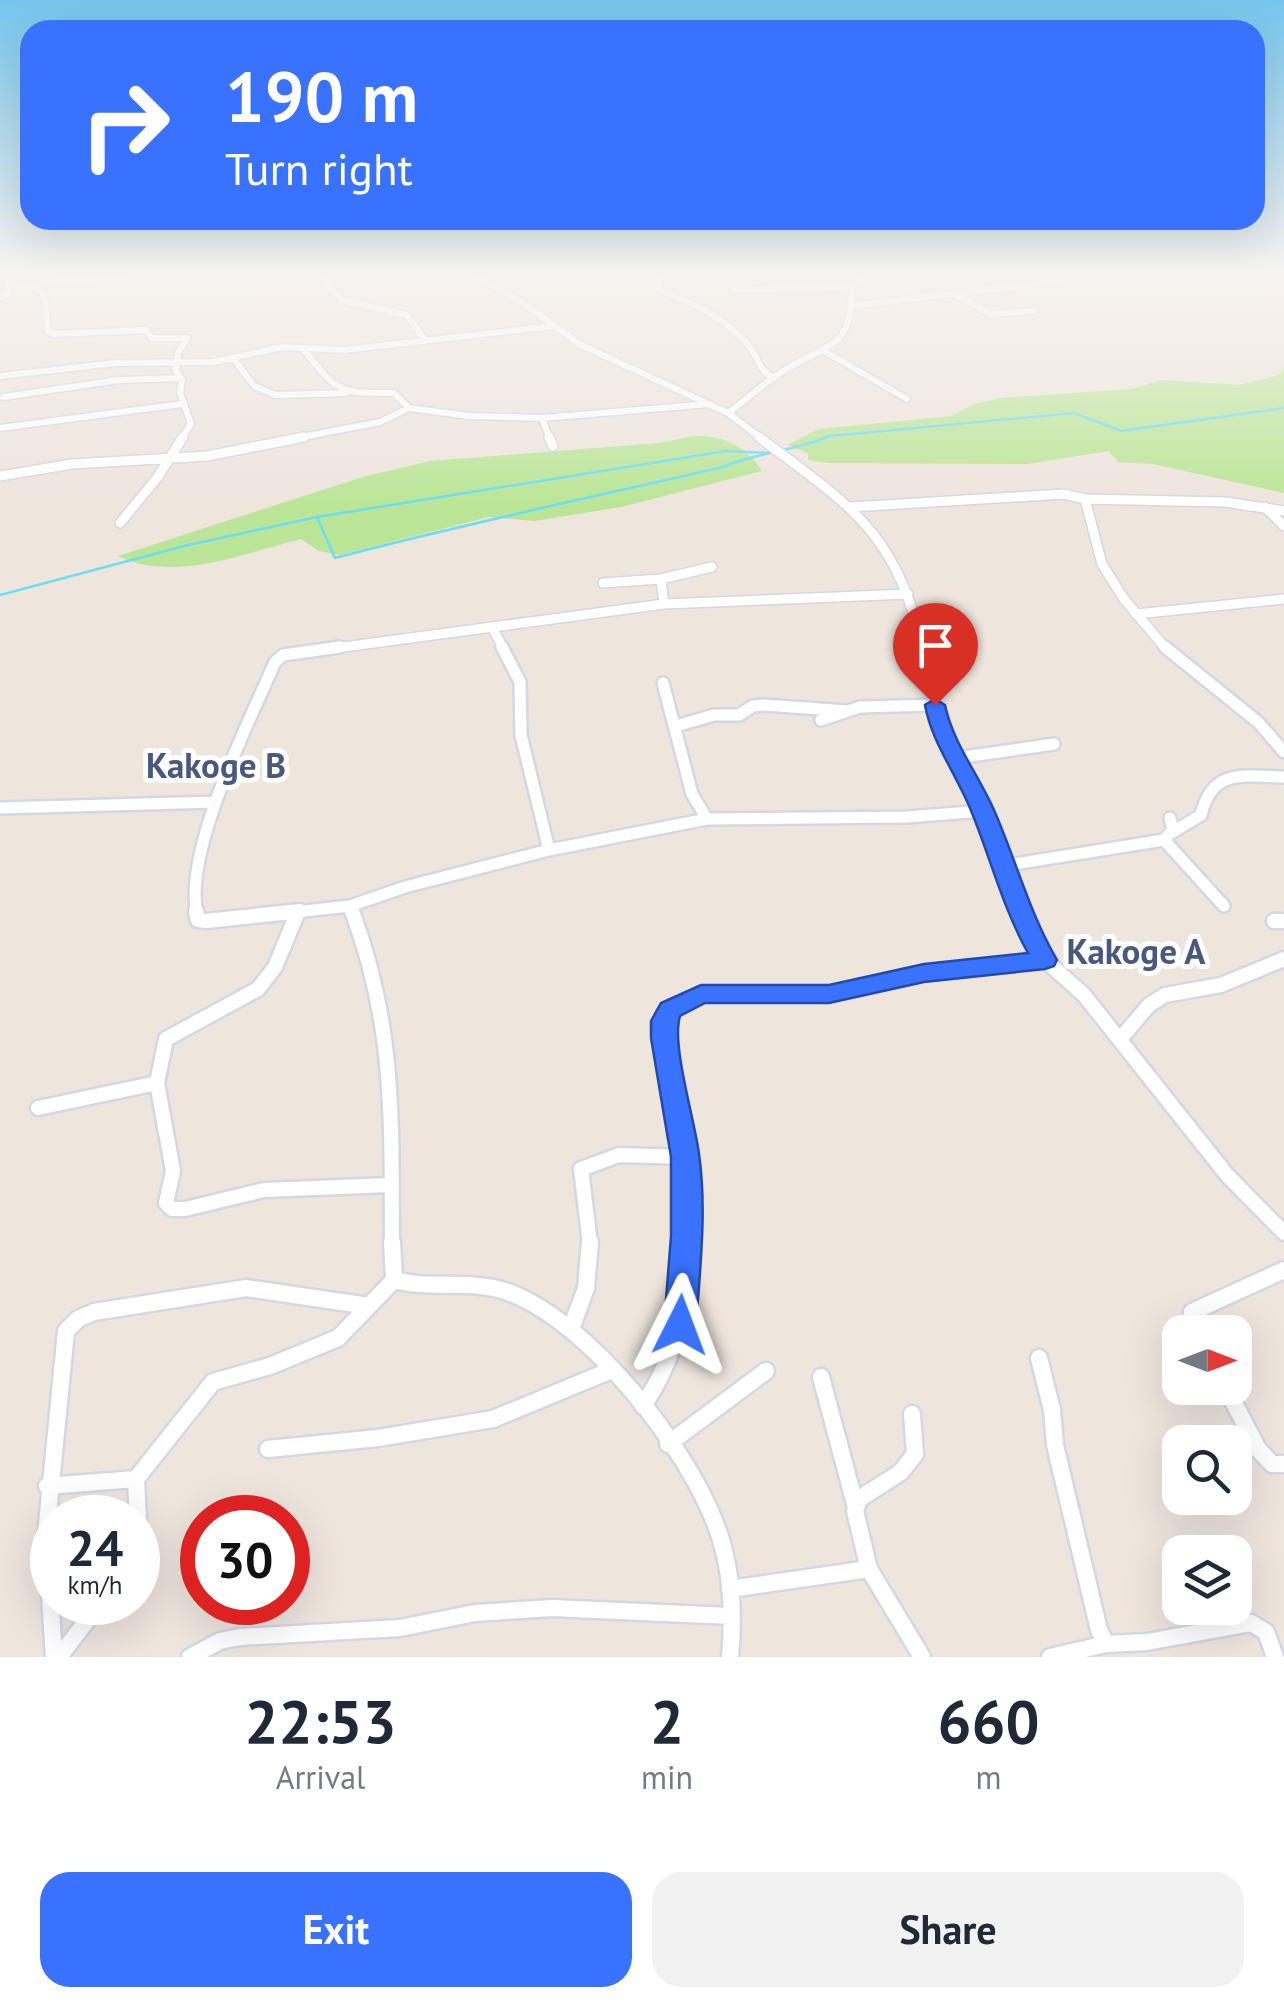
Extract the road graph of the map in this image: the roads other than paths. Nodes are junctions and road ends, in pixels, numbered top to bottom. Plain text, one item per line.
1 (181, 347) edge
2 (366, 347) edge
3 (585, 347) edge
4 (750, 347) edge
5 (829, 347) edge
6 (302, 349) junction
7 (824, 352) junction
8 (234, 360) junction
9 (179, 364) junction
10 (0, 376) edge
11 (181, 378) junction
12 (774, 378) junction
13 (347, 394) junction
14 (3, 397) dead end
15 (907, 399) dead end
16 (182, 404) junction
17 (710, 404) junction
18 (409, 408) junction
19 (728, 413) junction
20 (542, 418) junction
21 (0, 428) edge
22 (553, 446) dead end
23 (170, 458) junction
24 (0, 476) edge
25 (1085, 499) junction
26 (1265, 507) junction
27 (851, 508) junction
28 (1284, 511) edge
29 (120, 523) dead end
30 (1284, 526) edge
31 (712, 567) dead end
32 (661, 579) junction
33 (603, 583) dead end
34 (908, 594) junction
35 (1284, 599) edge
36 (664, 604) junction
37 (1136, 614) junction
38 (492, 627) junction
39 (663, 683) dead end
40 (935, 705) junction
41 (848, 711) junction
42 (820, 720) dead end
43 (676, 726) junction
44 (1054, 744) dead end
45 (1284, 752) edge
46 (956, 758) junction
47 (1284, 777) edge
48 (216, 802) junction
49 (0, 808) edge
50 (983, 811) junction
51 (1170, 818) dead end
52 (707, 820) junction
53 (1169, 836) junction
54 (548, 850) junction
55 (1002, 866) junction
56 (350, 906) junction
57 (1224, 906) dead end
58 (297, 914) junction
59 (1284, 959) edge
60 (1045, 960) junction
61 (1121, 1038) junction
62 (158, 1082) junction
63 (38, 1108) dead end
64 (685, 1157) junction
65 (390, 1185) junction
66 (1284, 1234) edge
67 (1284, 1270) edge
68 (394, 1280) junction
69 (369, 1306) junction
70 (1192, 1312) dead end
71 (571, 1329) junction
72 (1039, 1358) dead end
73 (609, 1371) junction
74 (766, 1372) dead end
75 (822, 1378) dead end
76 (1235, 1405) edge
77 (643, 1406) junction
78 (912, 1414) dead end
79 (668, 1444) junction
80 (268, 1449) dead end
81 (1284, 1464) edge
82 (136, 1480) junction
83 (48, 1486) junction
84 (137, 1495) edge
85 (855, 1504) junction
86 (869, 1570) junction
87 (730, 1590) junction
88 (731, 1616) junction
89 (83, 1625) edge
90 (1106, 1644) junction
91 (57, 1657) edge
92 (190, 1657) edge
93 (730, 1657) edge
94 (922, 1657) edge
95 (1050, 1657) edge
96 (1275, 1657) edge

1 - 9 street
2 - 6 street
3 - 17 street
4 - 12 street
5 - 7 street
6 - 8 street
6 - 13 street
7 - 12 street
7 - 15 street
8 - 9 street
8 - 13 street
9 - 10 street
9 - 11 street
11 - 14 street
11 - 16 street
12 - 19 street
13 - 18 street
16 - 21 street
16 - 23 street
17 - 19 street
17 - 20 street
18 - 20 street
18 - 23 street
19 - 27 street
20 - 22 street
23 - 24 street
23 - 29 street
25 - 26 street
25 - 27 street
25 - 37 street
26 - 28 street
26 - 30 street
27 - 34 street
31 - 32 street
32 - 33 street
32 - 36 street
34 - 36 street
34 - 40 street
35 - 37 street
36 - 38 street
37 - 45 street
38 - 48 street
38 - 54 street
39 - 43 street
40 - 41 street
40 - 46 street
41 - 42 street
41 - 43 street
43 - 52 street
44 - 46 street
46 - 50 street
47 - 53 street
48 - 49 street
48 - 58 street
50 - 52 street
50 - 55 street
51 - 53 street
52 - 54 street
53 - 55 street
53 - 57 street
54 - 56 street
55 - 60 street
56 - 58 street
56 - 65 street
58 - 62 street
59 - 61 street
60 - 61 street
60 - 64 street
61 - 66 street
62 - 63 street
62 - 65 street
64 - 71 street
64 - 77 street
65 - 68 street
67 - 70 street
68 - 69 street
68 - 71 street
69 - 82 street
69 - 83 street
71 - 73 street
72 - 90 street
73 - 77 street
73 - 80 street
74 - 79 street
75 - 85 street
76 - 81 street
77 - 79 street
78 - 85 street
79 - 87 street
82 - 83 street
82 - 84 street
83 - 91 street
85 - 86 street
86 - 87 street
86 - 94 street
87 - 88 street
88 - 92 street
88 - 93 street
89 - 91 street
90 - 95 street
90 - 96 street

